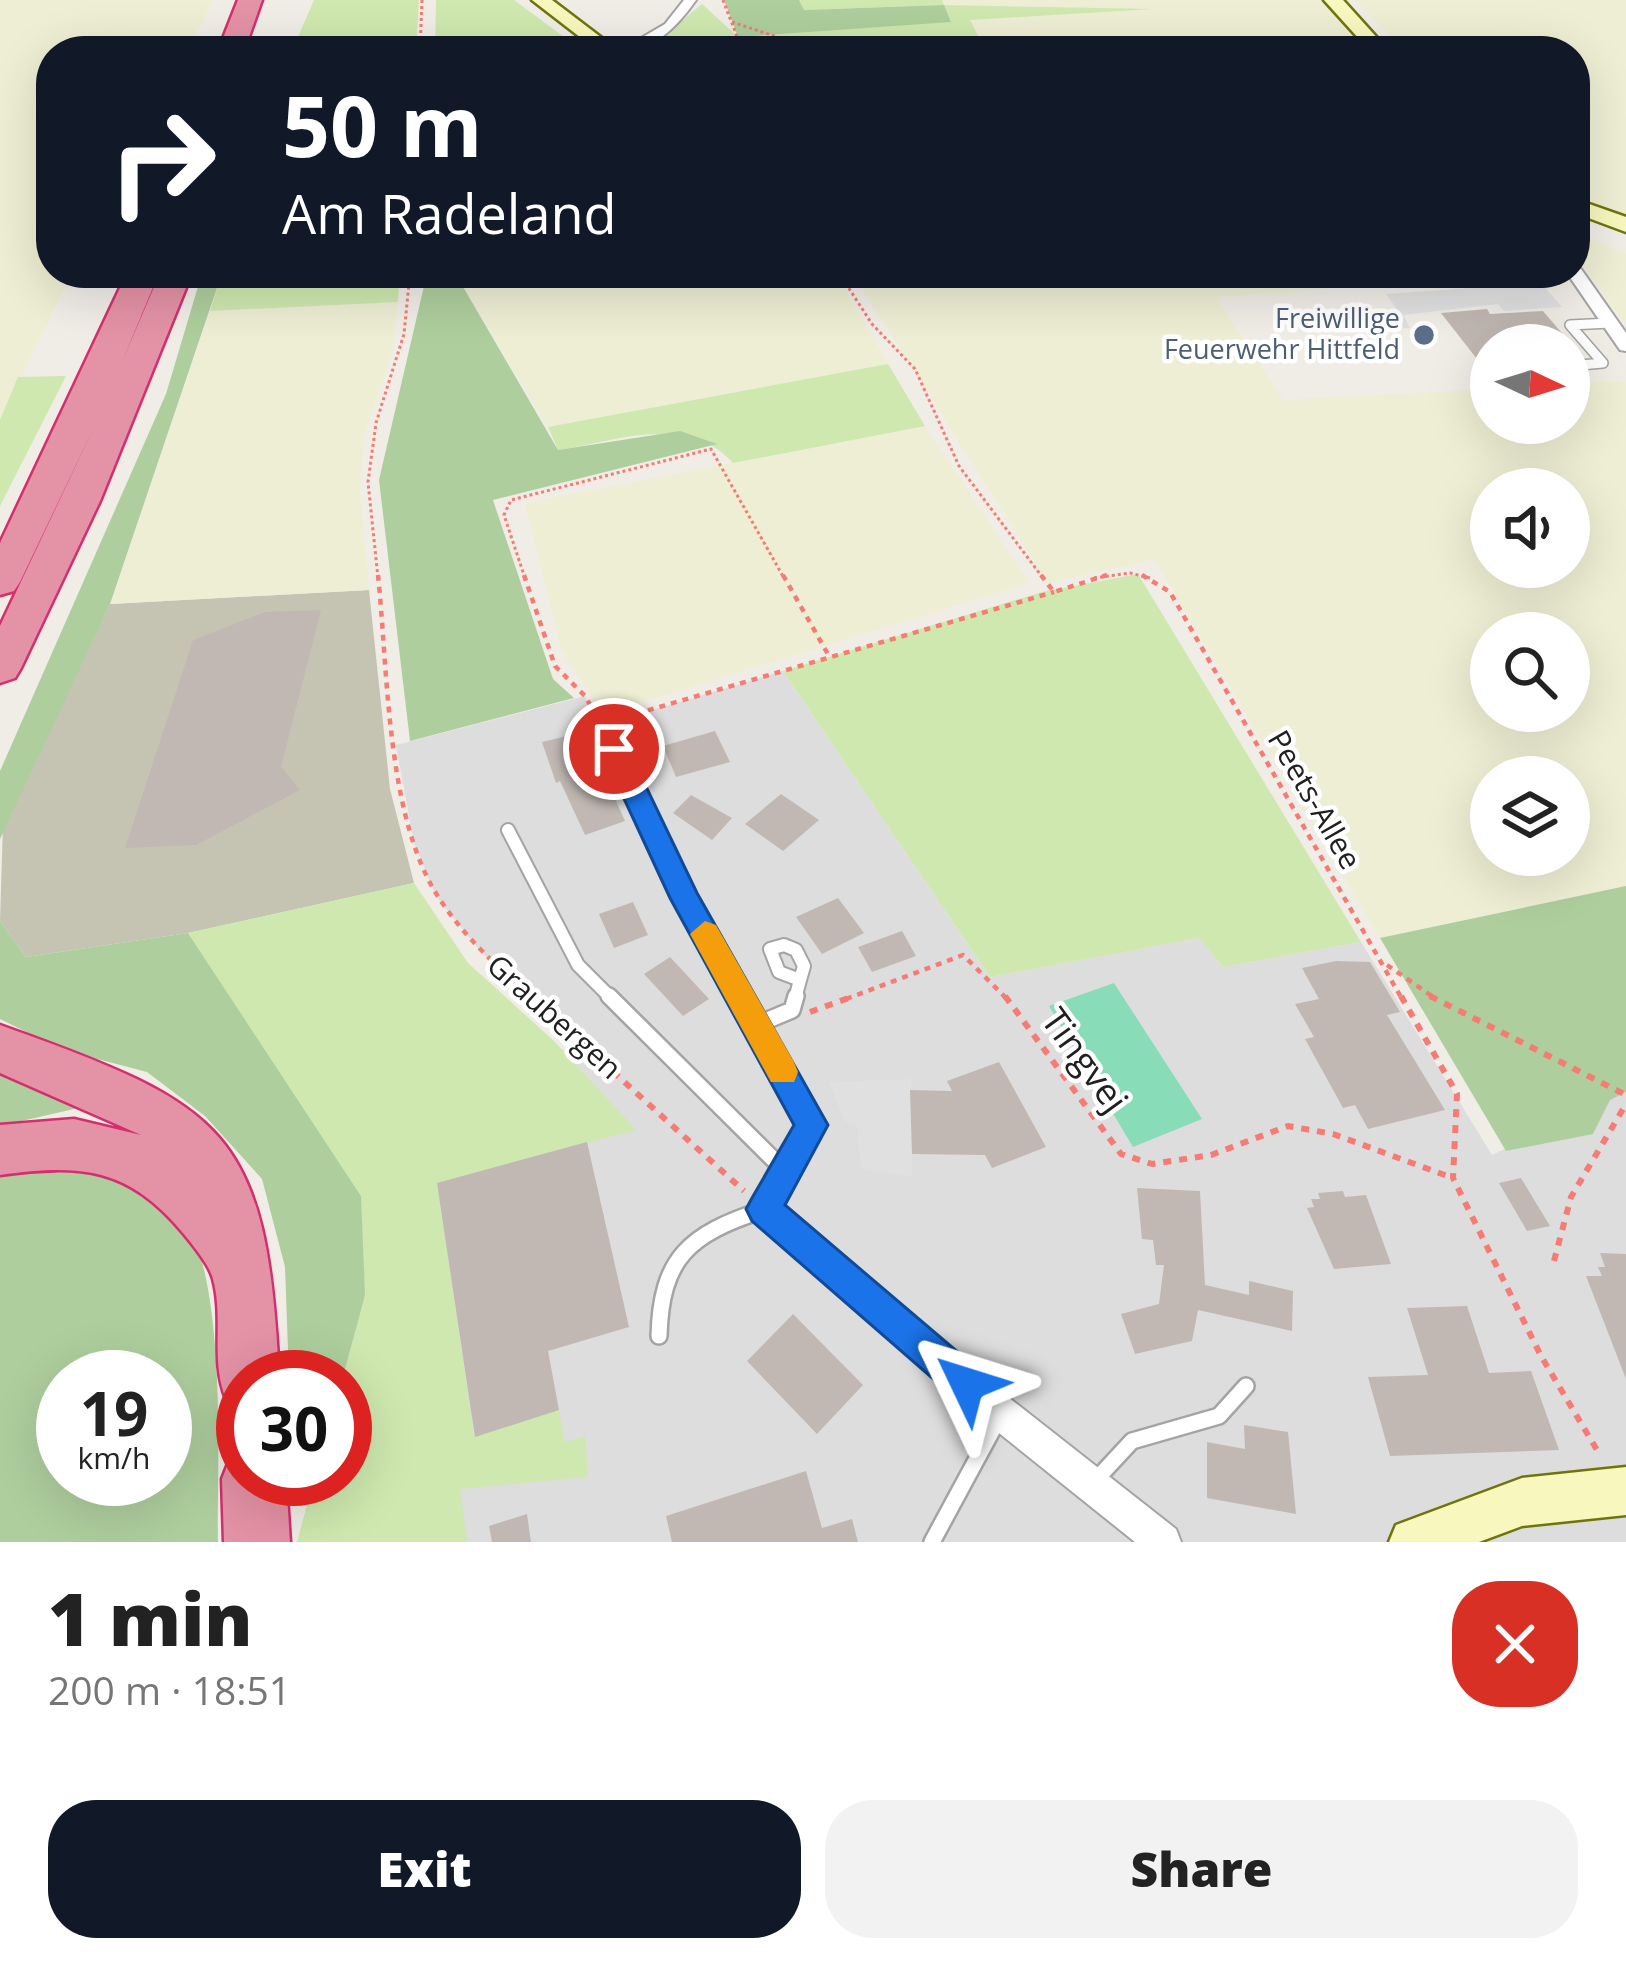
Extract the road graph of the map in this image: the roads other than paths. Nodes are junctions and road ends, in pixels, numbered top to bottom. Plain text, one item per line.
1 (250, 0) edge
2 (278, 0) edge
3 (541, 0) edge
4 (690, 0) edge
5 (1333, 0) edge
6 (674, 22) junction
7 (237, 36) edge
8 (265, 36) edge
9 (589, 36) edge
10 (639, 36) edge
11 (651, 36) edge
12 (1366, 36) edge
13 (1590, 211) edge
14 (1626, 225) edge
15 (137, 288) edge
16 (170, 288) edge
17 (1586, 288) edge
18 (1610, 323) junction
19 (1590, 324) edge
20 (1626, 346) edge
21 (1590, 348) edge
22 (1590, 364) edge
23 (0, 582) edge
24 (0, 668) edge
25 (614, 749) road end
26 (508, 830) dead end
27 (800, 980) dead end
28 (758, 1028) junction
29 (0, 1048) edge
30 (0, 1150) edge
31 (785, 1172) junction
32 (764, 1209) junction
33 (238, 1265) junction
34 (659, 1336) dead end
35 (246, 1350) edge
36 (1246, 1386) dead end
37 (1001, 1414) junction
38 (1091, 1485) junction
39 (1624, 1491) edge
40 (255, 1506) edge
41 (257, 1542) edge
42 (932, 1542) edge
43 (1162, 1542) edge
44 (1413, 1542) edge

1 - 7 highway
2 - 8 highway
3 - 9 street
4 - 6 street
5 - 12 street
6 - 10 street
6 - 11 street
13 - 14 street
15 - 23 highway
16 - 24 highway
17 - 18 street
18 - 19 lane
18 - 20 street
21 - 22 lane
25 - 28 street
26 - 31 lane
27 - 28 lane
28 - 31 street
29 - 33 highway
30 - 33 highway
31 - 32 street
32 - 34 lane
32 - 37 street
33 - 35 highway
36 - 38 lane
37 - 38 street
37 - 42 lane
38 - 43 street
39 - 44 street
40 - 41 highway

